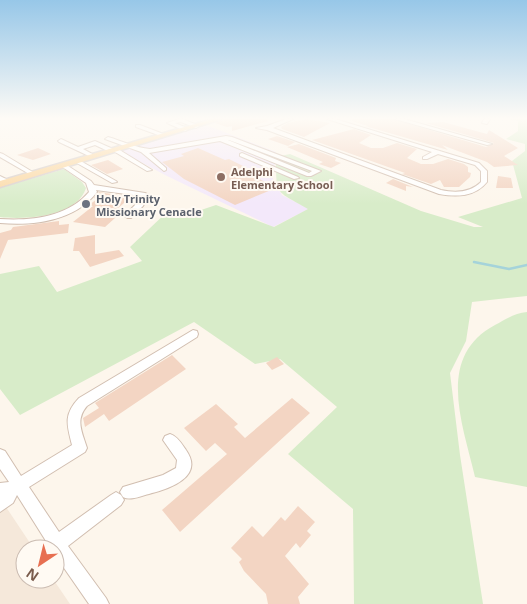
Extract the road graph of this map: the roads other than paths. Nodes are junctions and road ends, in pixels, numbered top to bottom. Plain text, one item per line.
1 (106, 147) edge
2 (125, 147) edge
3 (132, 147) edge
4 (167, 147) edge
5 (228, 147) edge
6 (241, 147) edge
7 (255, 147) edge
8 (319, 147) edge
9 (422, 147) edge
10 (78, 148) edge
11 (114, 150) junction
12 (143, 151) junction
13 (438, 152) junction
14 (1, 155) edge
15 (93, 156) junction
16 (425, 158) dead end
17 (77, 161) junction
18 (64, 165) junction
19 (164, 169) dead end
20 (149, 170) dead end
21 (34, 174) junction
22 (296, 178) dead end
23 (3, 181) edge
24 (114, 182) dead end
25 (92, 190) junction
26 (128, 216) dead end
27 (0, 221) edge
28 (192, 334) dead end
29 (170, 440) dead end
30 (0, 456) edge
31 (10, 488) edge
32 (0, 504) edge
33 (53, 539) edge
34 (64, 539) edge
35 (65, 555) edge
36 (100, 604) edge

1 - 11 street
2 - 11 main road
3 - 12 street
4 - 12 street
5 - 22 street
6 - 7 street
8 - 13 street
9 - 13 street
10 - 15 street
11 - 15 main road
11 - 20 street
12 - 19 street
13 - 16 street
14 - 21 street
15 - 17 main road
17 - 18 main road
17 - 24 street
18 - 21 main road
18 - 25 street
21 - 23 main road
25 - 26 street
25 - 27 street
28 - 31 street
29 - 34 street
30 - 31 street
31 - 32 street
31 - 33 street
35 - 36 street

